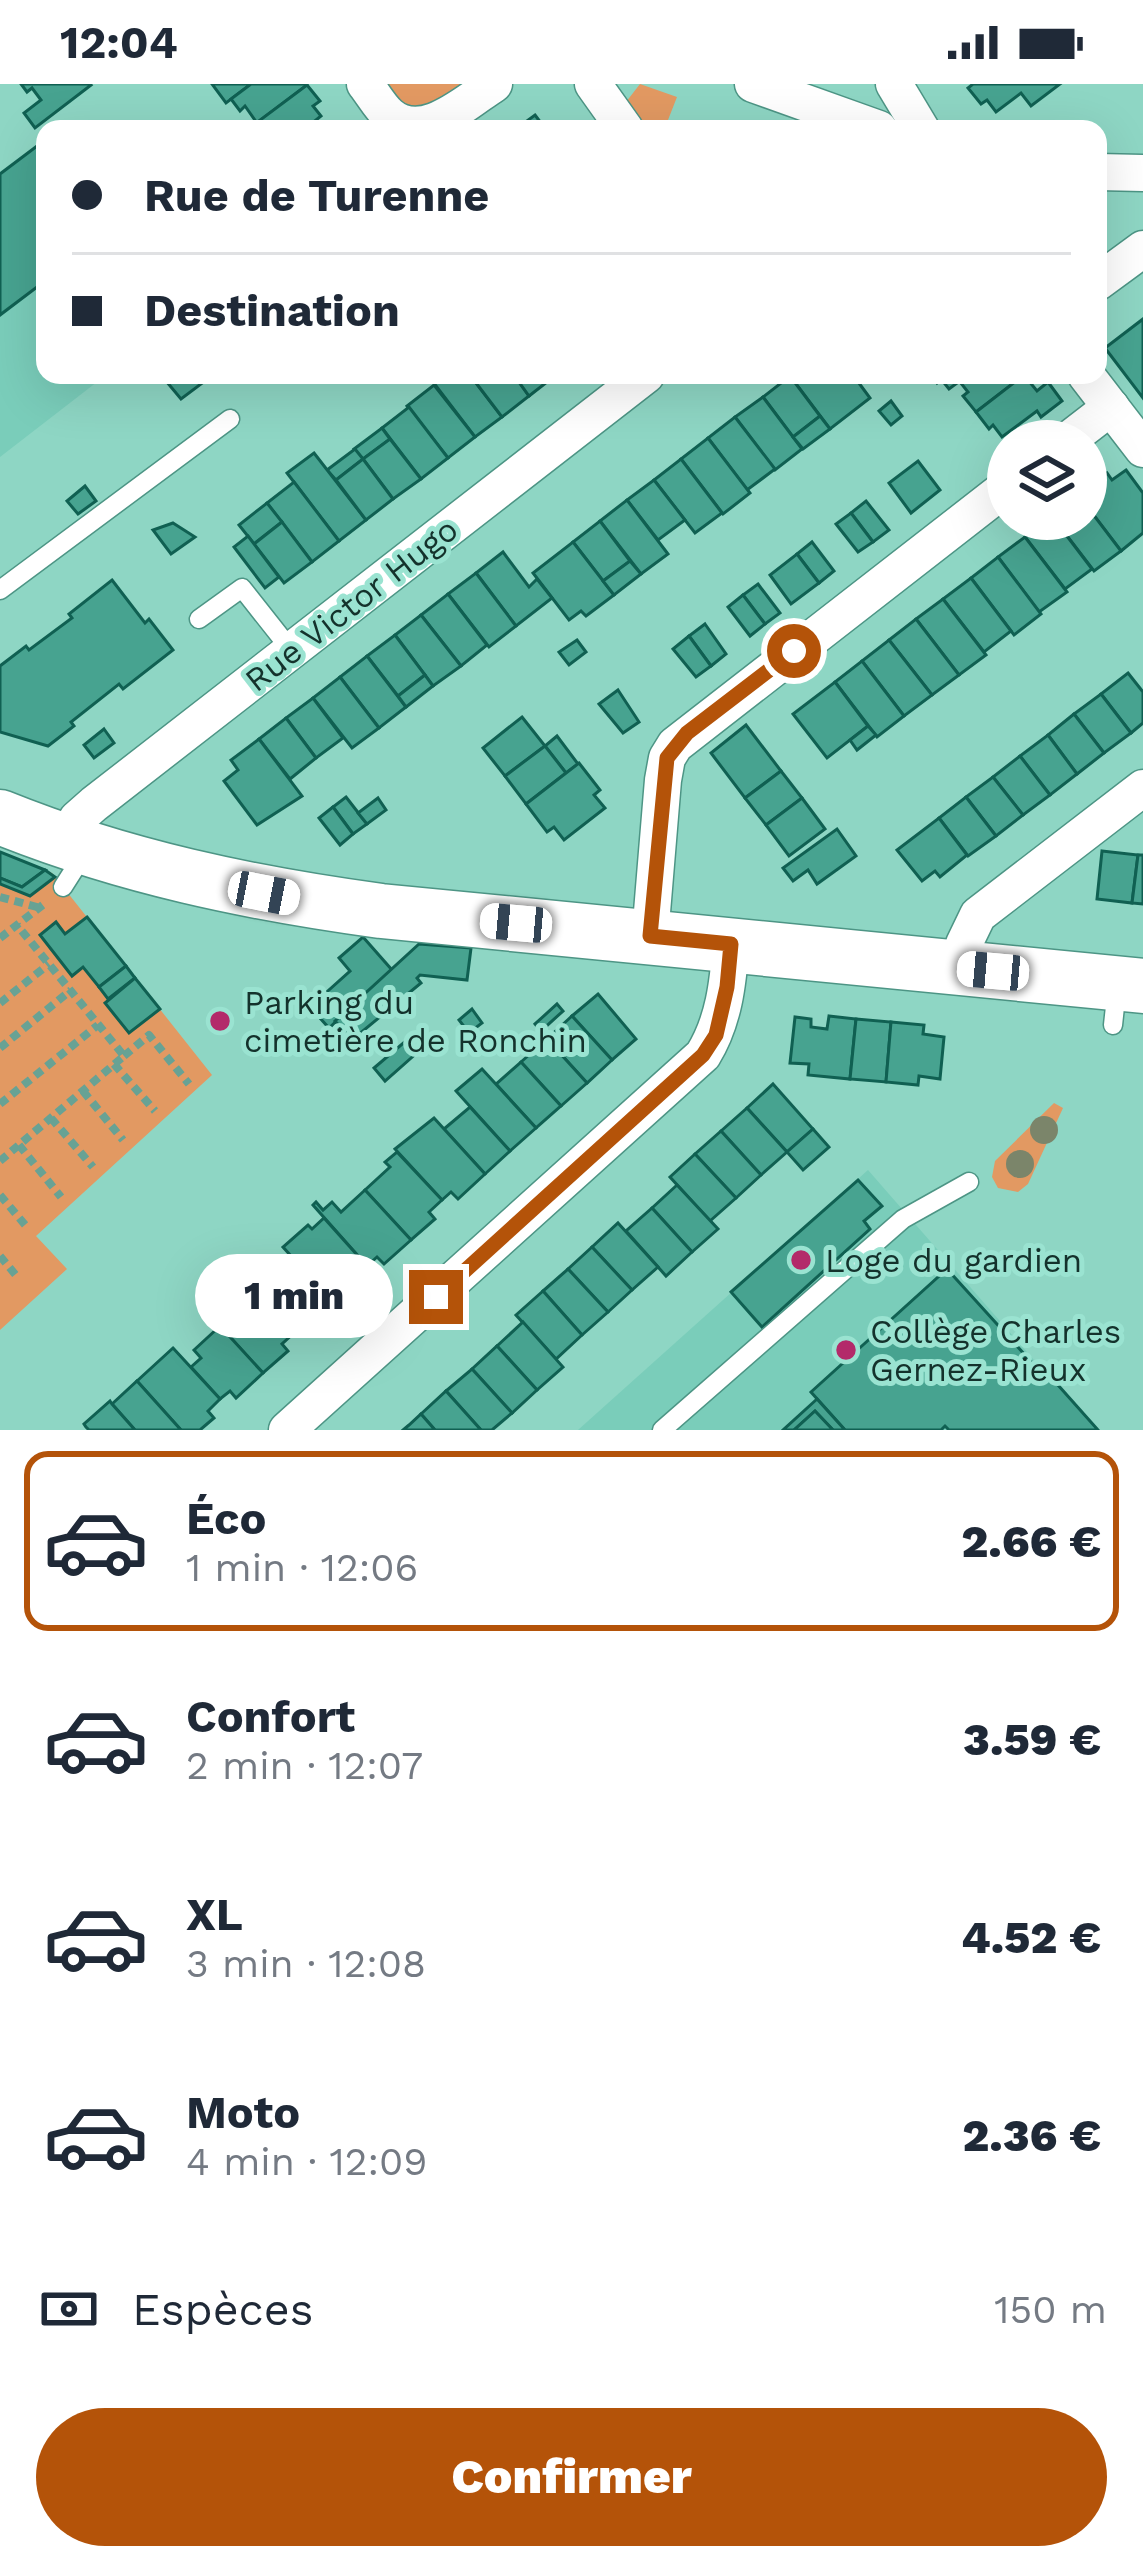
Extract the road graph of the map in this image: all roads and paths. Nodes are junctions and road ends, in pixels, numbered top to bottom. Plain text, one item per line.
1 (365, 84) edge
2 (494, 84) edge
3 (592, 84) edge
4 (753, 84) edge
5 (894, 84) edge
6 (397, 120) edge
7 (440, 120) edge
8 (619, 120) edge
9 (854, 120) edge
10 (916, 120) edge
11 (1107, 172) edge
12 (1143, 173) edge
13 (1143, 249) edge
14 (1107, 275) edge
15 (634, 384) edge
16 (1093, 384) edge
17 (1111, 407) junction
18 (230, 419) dead end
19 (1094, 420) edge
20 (1143, 449) edge
21 (987, 502) edge
22 (0, 590) edge
23 (199, 619) dead end
24 (291, 650) junction
25 (1143, 788) edge
26 (0, 817) edge
27 (72, 860) junction
28 (0, 897) edge
29 (38, 908) junction
30 (17, 925) junction
31 (650, 936) junction
32 (0, 938) edge
33 (731, 944) junction
34 (49, 964) junction
35 (961, 968) junction
36 (71, 991) junction
37 (1124, 998) edge
38 (0, 1003) edge
39 (98, 1024) junction
40 (0, 1048) edge
41 (124, 1056) junction
42 (114, 1064) junction
43 (188, 1084) dead end
44 (83, 1091) junction
45 (0, 1104) edge
46 (155, 1111) dead end
47 (50, 1118) junction
48 (123, 1140) dead end
49 (19, 1145) junction
50 (0, 1161) edge
51 (93, 1167) dead end
52 (970, 1182) dead end
53 (0, 1195) edge
54 (61, 1197) dead end
55 (26, 1226) dead end
56 (0, 1256) edge
57 (19, 1279) dead end
58 (287, 1430) edge
59 (662, 1430) edge

1 - 6 street
2 - 7 street
3 - 8 street
4 - 9 street
5 - 10 street
11 - 12 street
13 - 14 street
15 - 24 street, Rue Victor Hugo
16 - 17 street
17 - 19 street
17 - 20 street
18 - 22 lane
21 - 31 street
23 - 24 lane
24 - 27 street, Rue Victor Hugo
25 - 35 street
26 - 27 street
27 - 29 path
27 - 31 street
28 - 29 path
29 - 30 path
30 - 32 path
30 - 34 path
31 - 33 street
33 - 35 street
33 - 58 street
34 - 36 path
34 - 38 path
35 - 37 street
36 - 39 path
36 - 40 path
39 - 41 path
39 - 45 path
41 - 42 path
41 - 43 path
42 - 44 path
42 - 46 path
44 - 47 path
44 - 48 path
47 - 49 path
47 - 51 path
49 - 50 path
49 - 54 path
52 - 59 lane
53 - 55 path
56 - 57 path

